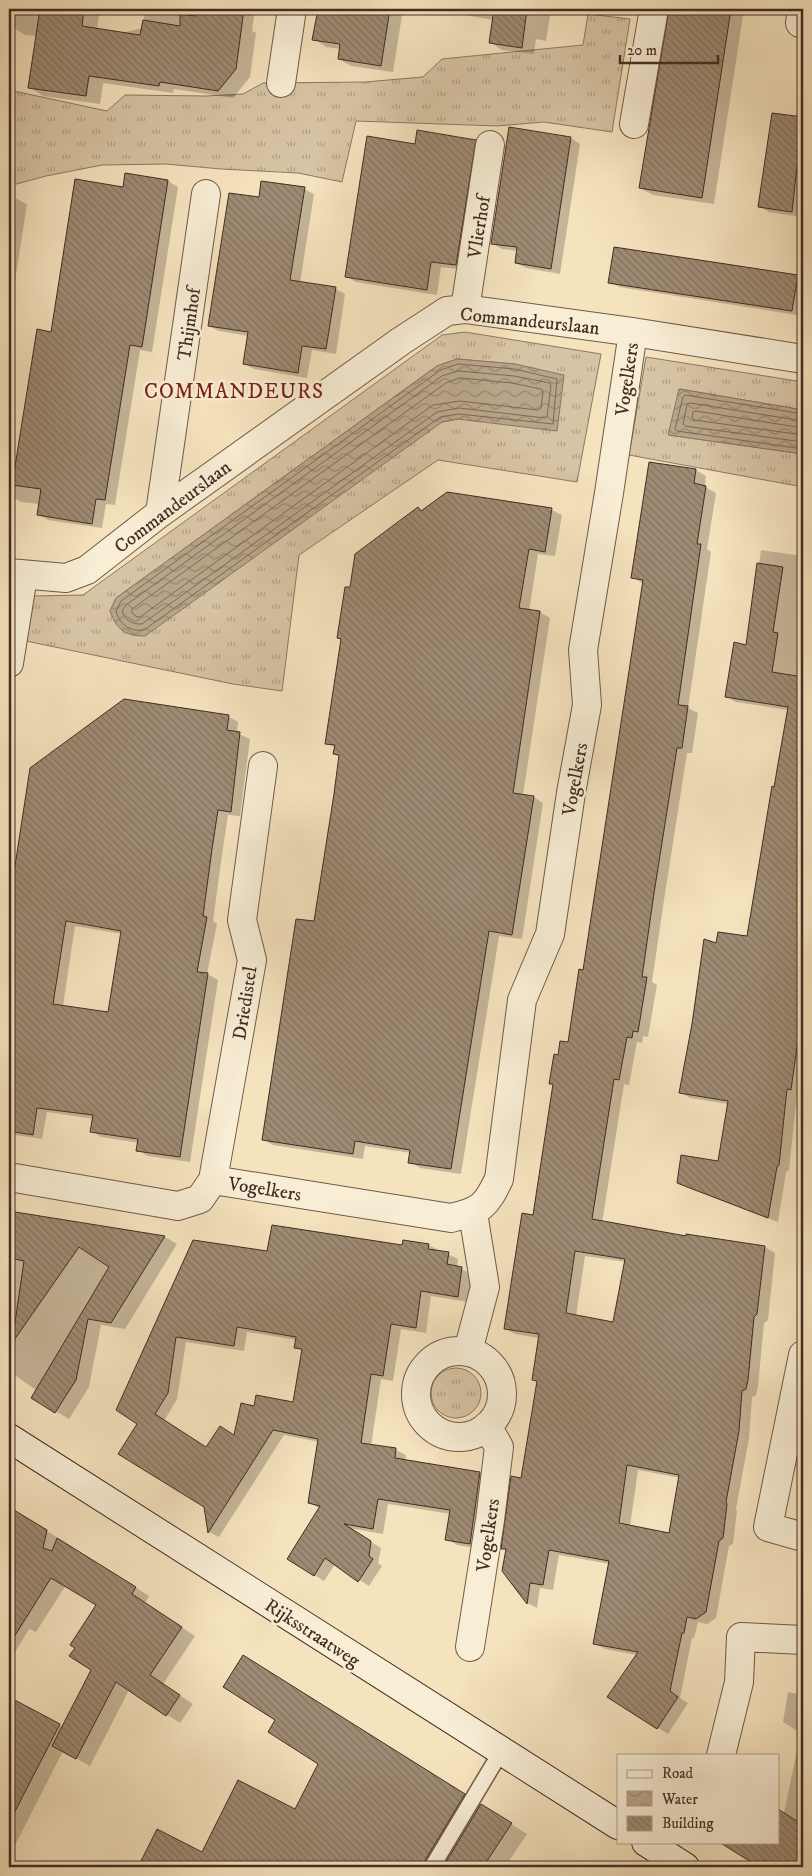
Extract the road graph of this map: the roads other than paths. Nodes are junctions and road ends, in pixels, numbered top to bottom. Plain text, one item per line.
1 (292, 9) edge
2 (654, 9) edge
3 (281, 84) dead end
4 (634, 124) dead end
5 (490, 145) dead end
6 (206, 194) dead end
7 (465, 309) junction
8 (632, 332) junction
9 (803, 359) edge
10 (160, 513) junction
11 (16, 575) edge
12 (9, 663) edge
13 (263, 766) dead end
14 (9, 1178) edge
15 (214, 1180) junction
16 (473, 1213) junction
17 (468, 1351) junction
18 (802, 1368) edge
19 (487, 1426) junction
20 (9, 1438) edge
21 (803, 1537) edge
22 (803, 1640) edge
23 (470, 1647) dead end
24 (502, 1750) junction
25 (721, 1754) edge
26 (617, 1824) edge
27 (649, 1844) edge
28 (432, 1867) edge
29 (685, 1867) edge

1 - 3 street
2 - 4 street
5 - 7 street, Vlierhof
6 - 10 street, Thijmhof
7 - 8 street, Commandeurslaan
7 - 10 street, Commandeurslaan
8 - 9 street, Commandeurslaan
8 - 16 street, Vogelkers
10 - 11 street, Commandeurslaan
11 - 12 street
13 - 15 street, Driedistel
14 - 15 street, Vogelkers
15 - 16 street, Vogelkers
16 - 17 street
17 - 19 street
17 - 19 street
18 - 21 street
19 - 23 street, Vogelkers
20 - 24 street, Rijksstraatweg
22 - 25 street
24 - 26 street, Rijksstraatweg
24 - 28 lane
27 - 29 street

